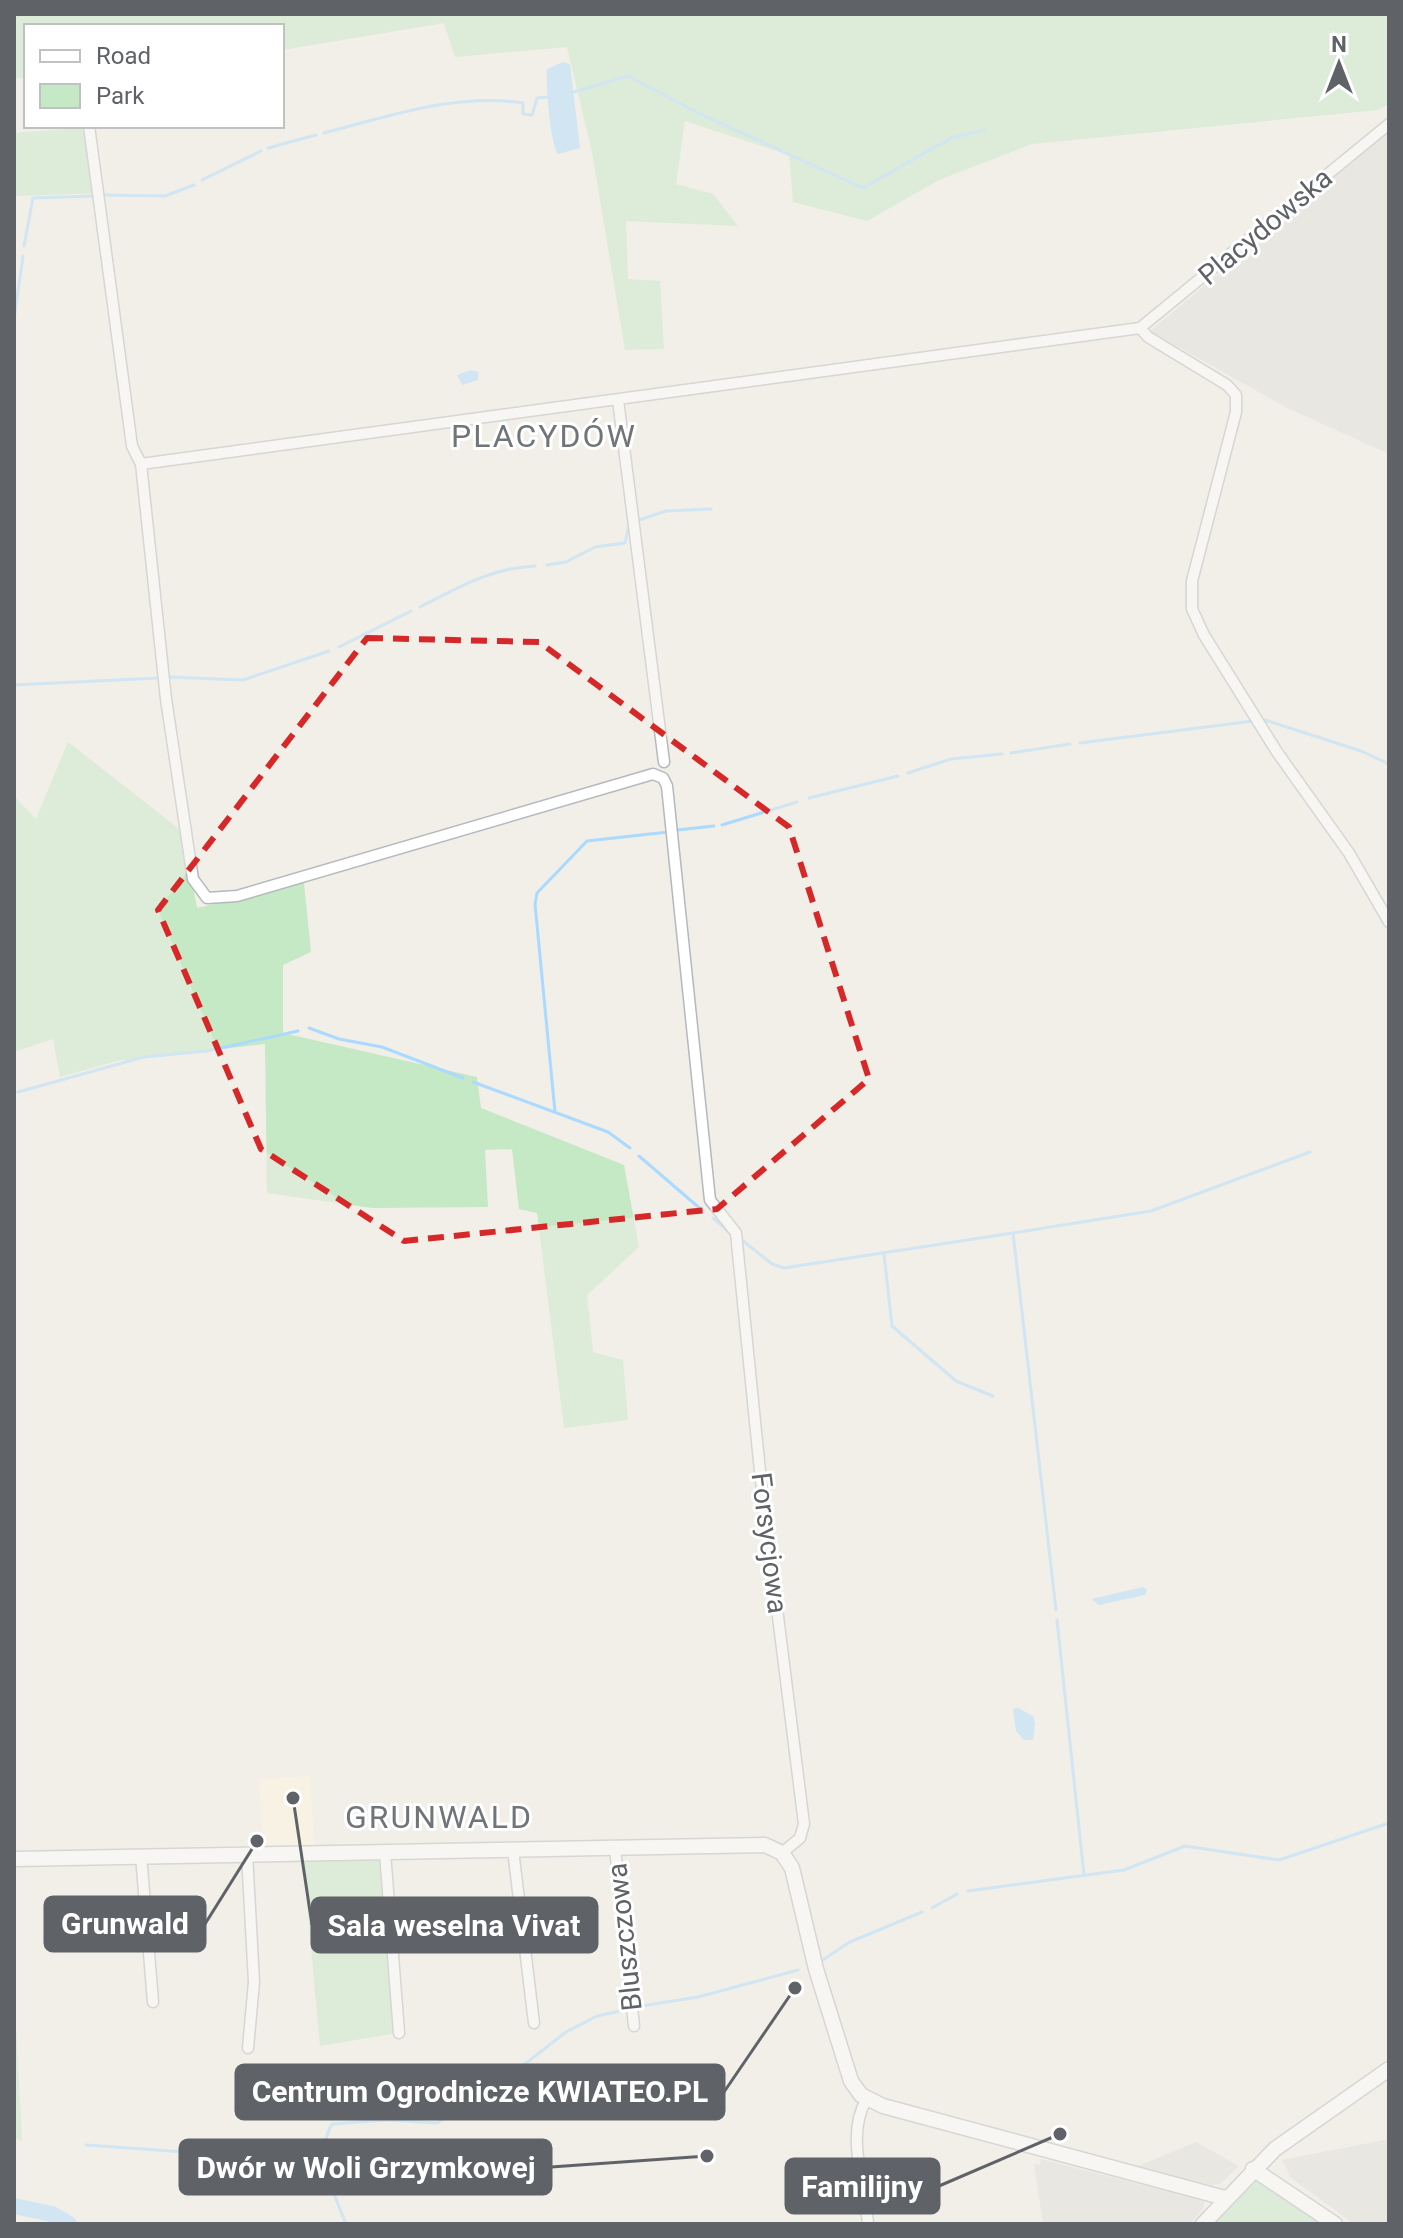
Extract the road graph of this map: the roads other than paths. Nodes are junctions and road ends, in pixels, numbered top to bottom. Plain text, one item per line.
1 (1389, 124) edge
2 (89, 128) edge
3 (1140, 328) junction
4 (618, 400) junction
5 (141, 464) junction
6 (664, 762) dead end
7 (1389, 922) edge
8 (615, 1848) junction
9 (513, 1850) junction
10 (385, 1852) junction
11 (782, 1853) junction
12 (247, 1854) junction
13 (141, 1855) junction
14 (14, 1859) edge
15 (153, 2002) dead end
16 (534, 2023) dead end
17 (634, 2026) dead end
18 (399, 2033) dead end
19 (248, 2048) dead end
20 (1389, 2069) edge
21 (867, 2099) junction
22 (1253, 2169) junction
23 (1225, 2198) junction
24 (868, 2224) edge
25 (1203, 2224) edge
26 (1335, 2224) edge

1 - 3 street, Placydowska
2 - 5 street
3 - 4 street
3 - 7 street
4 - 5 street
4 - 6 street
5 - 11 street, Forsycjowa
8 - 9 street
8 - 11 street
8 - 17 street, Bluszczowa
9 - 10 street
9 - 16 street
10 - 12 street
10 - 18 street
11 - 21 street
12 - 13 street
12 - 19 street
13 - 14 street
13 - 15 street
20 - 22 street
21 - 23 street
21 - 24 street
22 - 23 street
22 - 26 street
23 - 25 street

